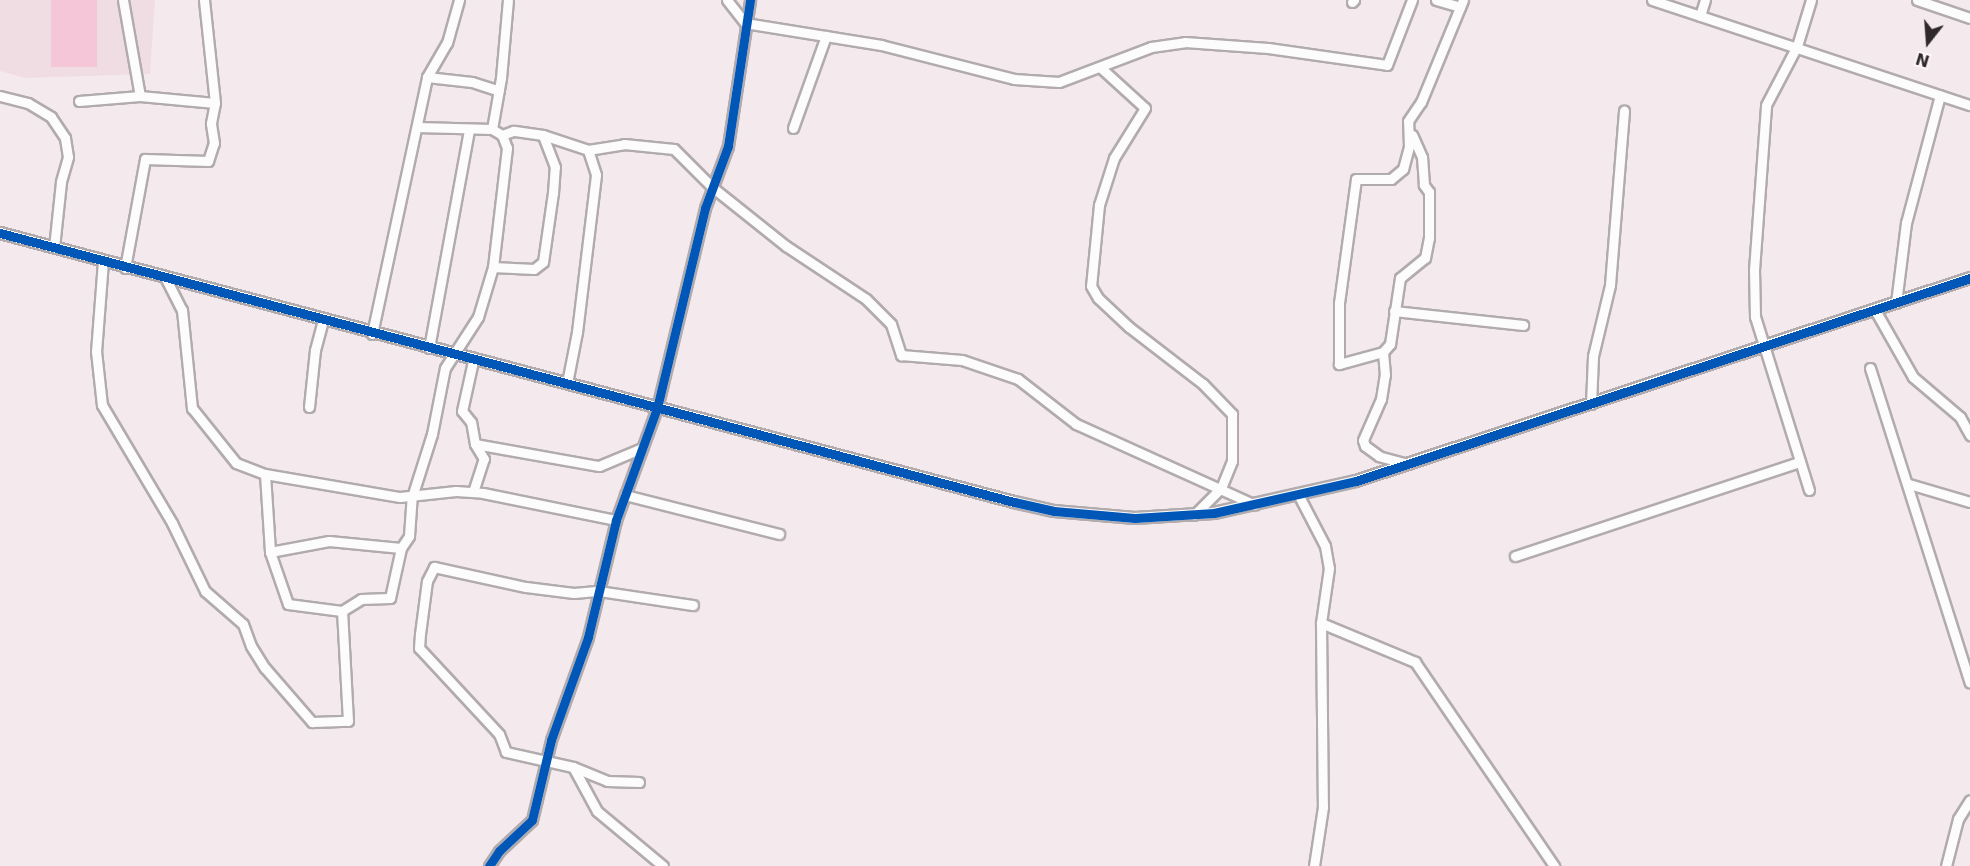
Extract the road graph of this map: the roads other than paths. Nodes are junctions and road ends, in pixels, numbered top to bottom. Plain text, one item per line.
1 (123, 0) edge
2 (204, 0) edge
3 (459, 0) edge
4 (508, 0) edge
5 (727, 0) edge
6 (750, 0) edge
7 (1412, 0) edge
8 (1436, 0) edge
9 (1652, 0) edge
10 (1705, 0) edge
11 (1811, 0) edge
12 (1917, 0) edge
13 (1462, 4) edge
14 (1700, 16) junction
15 (1970, 18) edge
16 (745, 23) junction
17 (826, 36) junction
18 (1797, 46) junction
19 (1101, 68) junction
20 (428, 77) junction
21 (499, 92) junction
22 (1940, 94) junction
23 (0, 96) edge
24 (141, 96) junction
25 (79, 101) dead end
26 (215, 103) junction
27 (1970, 105) edge
28 (1624, 111) dead end
29 (1408, 121) junction
30 (417, 127) junction
31 (793, 128) dead end
32 (492, 129) junction
33 (468, 131) junction
34 (502, 135) junction
35 (543, 135) junction
36 (588, 150) junction
37 (712, 187) junction
38 (0, 233) edge
39 (54, 247) junction
40 (103, 261) junction
41 (493, 267) junction
42 (125, 268) junction
43 (1970, 278) edge
44 (166, 279) junction
45 (1896, 303) junction
46 (1875, 310) junction
47 (1394, 311) junction
48 (323, 321) junction
49 (1523, 325) dead end
50 (372, 334) junction
51 (1763, 347) junction
52 (429, 348) junction
53 (1383, 352) junction
54 (456, 356) junction
55 (473, 361) junction
56 (1870, 368) dead end
57 (567, 383) junction
58 (1590, 404) junction
59 (309, 407) dead end
60 (657, 408) junction
61 (1970, 435) edge
62 (475, 444) junction
63 (642, 448) junction
64 (1800, 462) junction
65 (1408, 464) junction
66 (265, 474) junction
67 (1909, 484) junction
68 (1221, 489) junction
69 (1809, 490) dead end
70 (473, 492) junction
71 (625, 495) junction
72 (1299, 496) junction
73 (412, 497) junction
74 (1970, 502) edge
75 (1257, 506) junction
76 (1194, 515) junction
77 (616, 520) junction
78 (779, 534) dead end
79 (401, 548) junction
80 (270, 552) junction
81 (1515, 556) dead end
82 (599, 591) junction
83 (693, 605) dead end
84 (342, 611) junction
85 (1321, 622) junction
86 (1970, 683) edge
87 (546, 761) junction
88 (573, 767) junction
89 (639, 782) dead end
90 (1970, 800) edge
91 (489, 866) edge
92 (663, 866) edge
93 (1314, 866) edge
94 (1554, 866) edge
95 (1946, 866) edge

1 - 24 street
2 - 26 street
3 - 20 street
4 - 21 street
5 - 16 street
6 - 16 street
7 - 19 street
8 - 13 street
9 - 14 street
10 - 14 street
11 - 18 street
12 - 15 street
13 - 29 street
14 - 18 street
16 - 17 street
16 - 37 street
17 - 19 street
17 - 31 street
18 - 22 street
18 - 51 street
19 - 68 street
20 - 21 street
20 - 30 street
21 - 32 street
22 - 27 street
22 - 45 street
23 - 39 street
24 - 25 street
24 - 26 street
26 - 42 street
28 - 58 street
29 - 47 street
29 - 53 street
30 - 33 street
30 - 50 street
32 - 33 street
32 - 34 street
33 - 52 street
34 - 35 street
34 - 41 street
35 - 36 street
35 - 41 street
36 - 37 street
36 - 57 street
37 - 60 street
37 - 68 street
38 - 39 street
39 - 40 street
40 - 42 street
40 - 84 street
41 - 54 street
42 - 44 street
43 - 45 street
44 - 48 street
44 - 66 street
45 - 46 street
46 - 51 street
46 - 61 street
47 - 49 street
47 - 53 street
48 - 50 street
48 - 59 street
50 - 52 street
51 - 58 street
51 - 64 street
52 - 54 street
53 - 65 street
54 - 55 street
54 - 73 street
55 - 57 street
55 - 62 street
56 - 67 street
57 - 60 street
58 - 65 street
60 - 63 street
60 - 76 street
62 - 63 street
62 - 70 street
63 - 71 street
64 - 69 street
64 - 81 street
65 - 72 street
66 - 73 street
66 - 80 street
67 - 74 street
67 - 86 street
68 - 75 street
68 - 76 street
70 - 73 street
70 - 77 street
71 - 77 street
71 - 78 street
72 - 75 street
72 - 85 street
73 - 79 street
75 - 76 street
77 - 82 street
79 - 80 street
79 - 84 street
80 - 84 street
82 - 83 street
82 - 87 street
82 - 87 street
85 - 93 street
85 - 94 street
87 - 88 street
87 - 91 street
88 - 89 street
88 - 92 street
90 - 95 street

